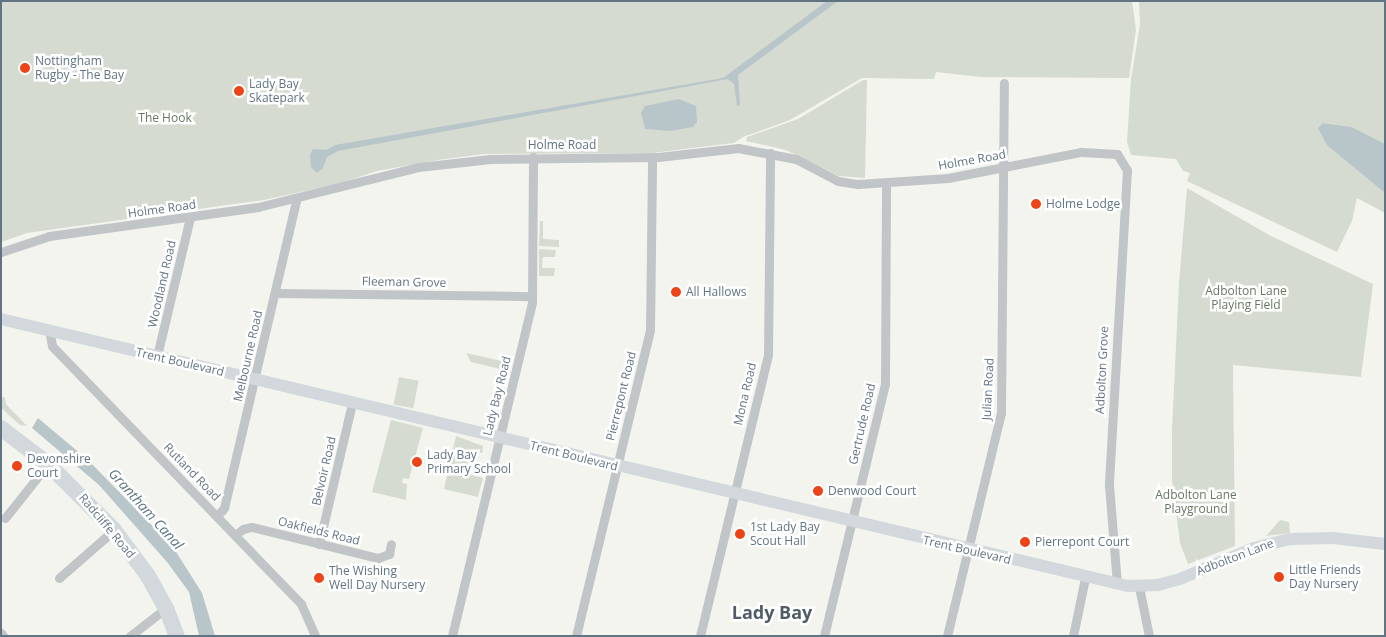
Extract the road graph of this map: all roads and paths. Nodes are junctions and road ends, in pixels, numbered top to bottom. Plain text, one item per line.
1 (1004, 82) dead end
2 (770, 153) junction
3 (533, 157) junction
4 (652, 157) junction
5 (1122, 158) joint
6 (1005, 167) junction
7 (886, 183) junction
8 (296, 200) junction
9 (190, 218) junction
10 (1, 252) edge
11 (275, 293) junction
12 (532, 296) junction
13 (1, 319) edge
14 (49, 330) junction
15 (158, 356) junction
16 (255, 380) junction
17 (352, 403) junction
18 (1, 422) edge
19 (7, 431) edge
20 (500, 438) junction
21 (48, 464) junction
22 (617, 466) junction
23 (734, 494) junction
24 (217, 516) junction
25 (5, 518) dead end
26 (851, 522) junction
27 (114, 530) junction
28 (235, 535) junction
29 (319, 544) junction
30 (391, 544) dead end
31 (1385, 544) edge
32 (968, 550) junction
33 (59, 578) dead end
34 (1085, 578) junction
35 (1117, 584) junction
36 (1139, 587) junction
37 (166, 608) junction
38 (130, 636) edge
39 (177, 636) edge
40 (315, 636) edge
41 (452, 636) edge
42 (576, 636) edge
43 (700, 636) edge
44 (824, 636) edge
45 (947, 636) edge
46 (1073, 636) edge
47 (1149, 636) edge

1 - 6 street, Julian Road
2 - 4 street, Holme Road
2 - 7 street, Holme Road
2 - 23 street, Mona Road
3 - 4 street, Holme Road
3 - 8 street, Holme Road
3 - 12 street, Lady Bay Road
4 - 22 street, Pierrepont Road
5 - 6 street, Holme Road
5 - 35 street, Adbolton Grove
6 - 7 street, Holme Road
6 - 32 street, Julian Road
7 - 26 street, Gertrude Road
8 - 9 street, Holme Road
8 - 11 street, Melbourne Road
9 - 10 street, Holme Road
9 - 15 street, Woodland Road
11 - 12 street, Fleeman Grove
11 - 16 street, Melbourne Road
12 - 20 street, Lady Bay Road
13 - 14 street, Trent Boulevard
14 - 15 street, Trent Boulevard
14 - 24 street, Rutland Road
15 - 16 street, Trent Boulevard
16 - 17 street, Trent Boulevard
16 - 24 street, Melbourne Road
17 - 20 street, Trent Boulevard
17 - 29 street, Belvoir Road
18 - 19 highway, Radcliffe Road
19 - 21 highway, Radcliffe Road
20 - 22 street, Trent Boulevard
20 - 41 street, Lady Bay Road
21 - 25 street
21 - 27 highway, Radcliffe Road
22 - 23 street, Trent Boulevard
22 - 42 street, Pierrepont Road
23 - 26 street, Trent Boulevard
23 - 43 street, Mona Road
24 - 28 street, Rutland Road
26 - 32 street, Trent Boulevard
26 - 44 street, Gertrude Road
27 - 33 street
27 - 37 highway, Radcliffe Road
28 - 29 street, Oakfields Road
28 - 40 street, Rutland Road
29 - 30 street, Oakfields Road
31 - 36 street, Adbolton Lane
32 - 34 street, Trent Boulevard
32 - 45 street, Julian Road
34 - 35 street, Trent Boulevard
34 - 46 street
35 - 36 street, Adbolton Lane
36 - 47 street
37 - 38 street
37 - 39 highway, Radcliffe Road

